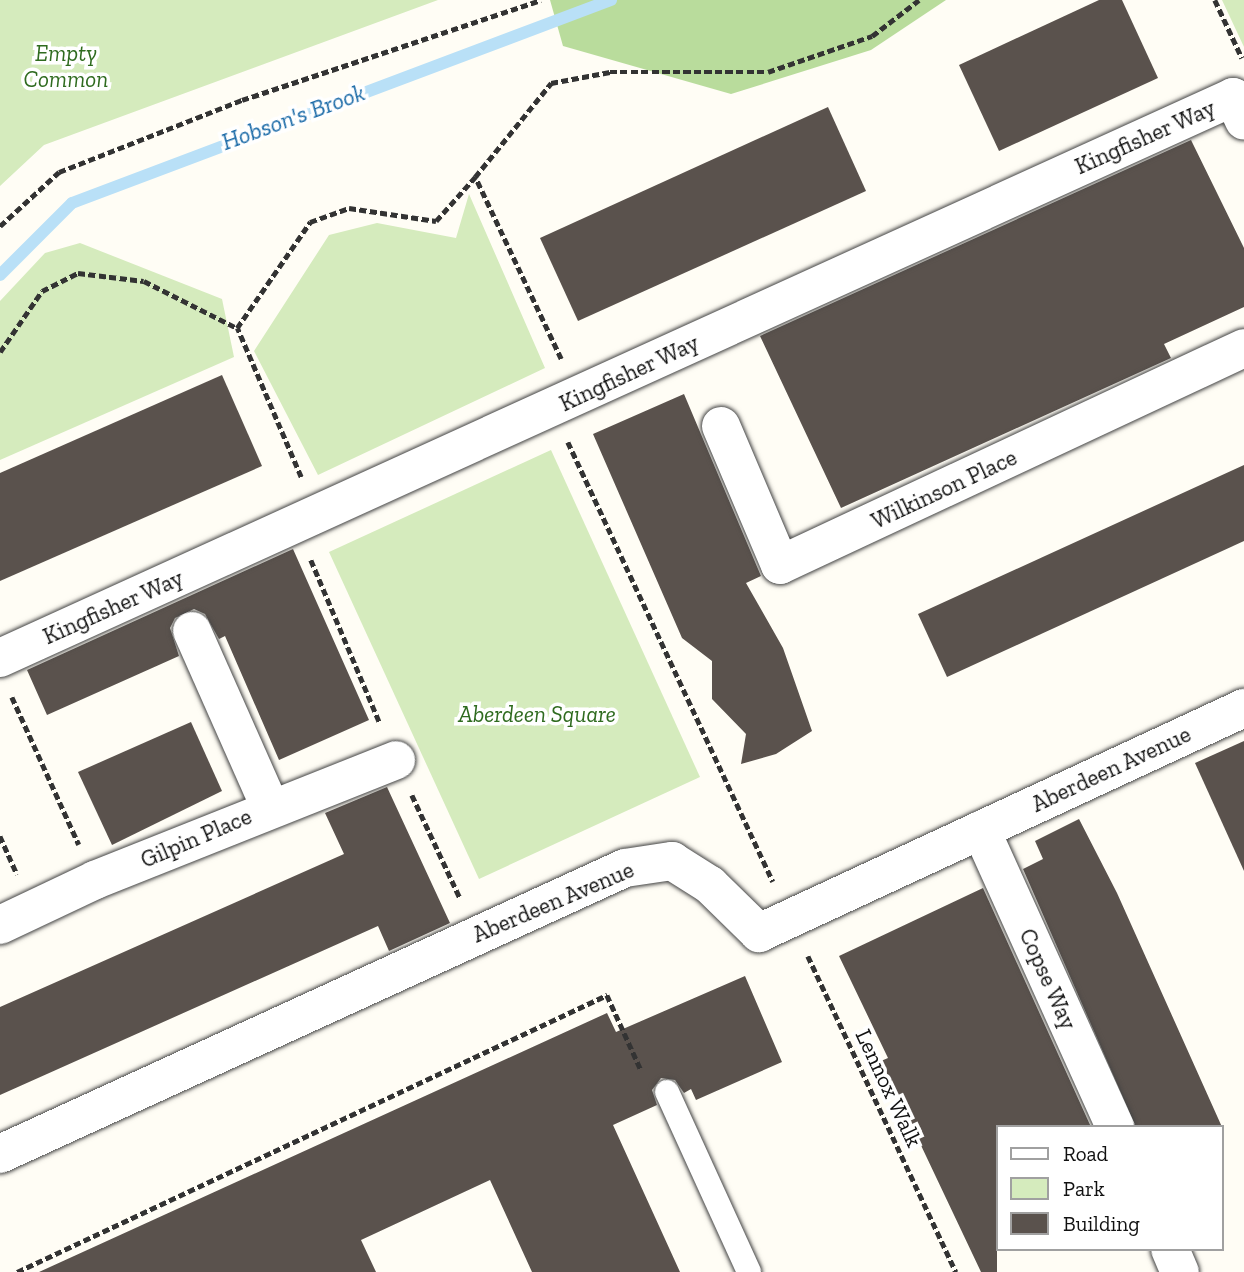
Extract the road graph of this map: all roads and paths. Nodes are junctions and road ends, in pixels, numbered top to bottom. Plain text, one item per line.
1 (541, 0) edge
2 (919, 0) edge
3 (1215, 0) edge
4 (1244, 62) edge
5 (1244, 121) edge
6 (475, 177) junction
7 (0, 226) edge
8 (237, 328) junction
9 (1244, 348) edge
10 (0, 352) edge
11 (565, 402) junction
12 (721, 426) dead end
13 (317, 514) junction
14 (192, 631) dead end
15 (3, 671) edge
16 (1242, 713) edge
17 (396, 760) dead end
18 (270, 807) junction
19 (981, 830) junction
20 (95, 880) junction
21 (790, 919) junction
22 (0, 925) edge
23 (657, 1087) joint
24 (1114, 1125) edge
25 (0, 1154) edge
26 (1171, 1251) edge
27 (17, 1272) edge
28 (749, 1272) edge
29 (956, 1272) edge
30 (1180, 1272) edge

1 - 7 path
2 - 6 path
3 - 4 path
5 - 11 street, Kingfisher Way
6 - 8 path
6 - 11 path, Lennox Walk
8 - 10 path
8 - 13 path
9 - 12 street, Wilkinson Place
11 - 13 street, Kingfisher Way
11 - 21 path, Lennox Walk
13 - 15 street, Kingfisher Way
14 - 18 street
15 - 20 path
16 - 19 street, Aberdeen Avenue
17 - 18 street, Gilpin Place
18 - 20 street, Gilpin Place
19 - 21 street, Aberdeen Avenue
19 - 24 street, Copse Way
20 - 22 street, Gilpin Place
21 - 25 street, Aberdeen Avenue
21 - 29 path, Lennox Walk
23 - 27 path
23 - 28 lane
26 - 30 street

